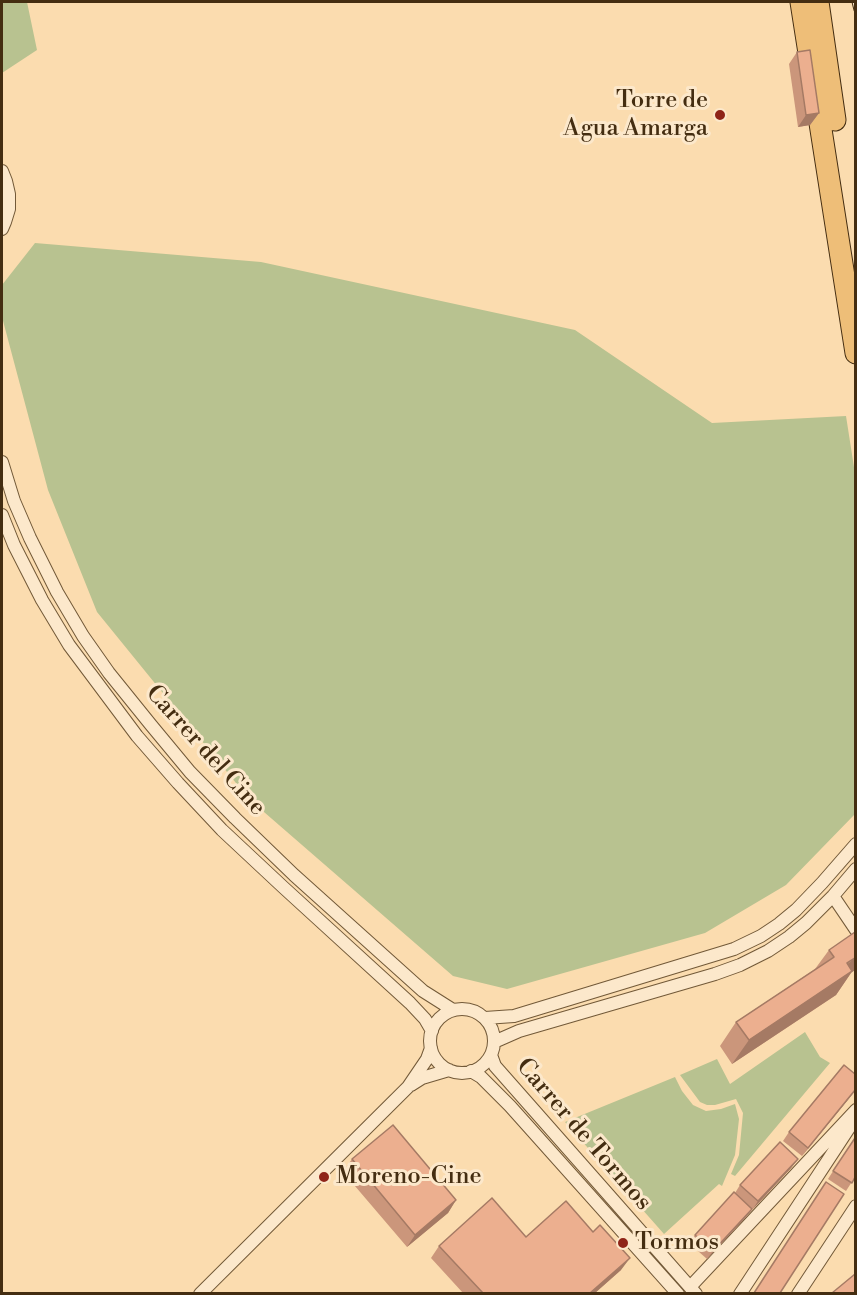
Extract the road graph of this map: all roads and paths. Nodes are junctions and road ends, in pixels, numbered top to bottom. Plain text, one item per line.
1 (801, 2) edge
2 (818, 2) edge
3 (2, 171) edge
4 (2, 229) edge
5 (855, 260) edge
6 (855, 353) edge
7 (2, 462) edge
8 (2, 515) edge
9 (855, 844) edge
10 (855, 869) edge
11 (833, 896) junction
12 (855, 930) edge
13 (453, 1010) junction
14 (485, 1018) junction
15 (432, 1031) junction
16 (494, 1042) junction
17 (431, 1048) junction
18 (490, 1055) junction
19 (449, 1070) junction
20 (471, 1071) junction
21 (408, 1087) junction
22 (855, 1110) edge
23 (855, 1118) edge
24 (855, 1206) edge
25 (693, 1290) edge
26 (200, 1293) edge
27 (678, 1293) edge
28 (740, 1293) edge
29 (798, 1293) edge

1 - 6 highway
2 - 5 highway
3 - 4 street
7 - 13 street, Carrer del Cine
8 - 15 street, Carrer del Cine
9 - 14 street
10 - 11 street
11 - 12 street
11 - 16 street
13 - 14 street
13 - 15 street
14 - 16 street
15 - 17 street
16 - 18 street
17 - 19 street
17 - 21 street
18 - 20 street
18 - 25 street, Carrer de Tormos
19 - 20 street
19 - 21 street
20 - 27 street, Carrer de Tormos
21 - 26 street
22 - 25 street
23 - 28 street
24 - 29 street

